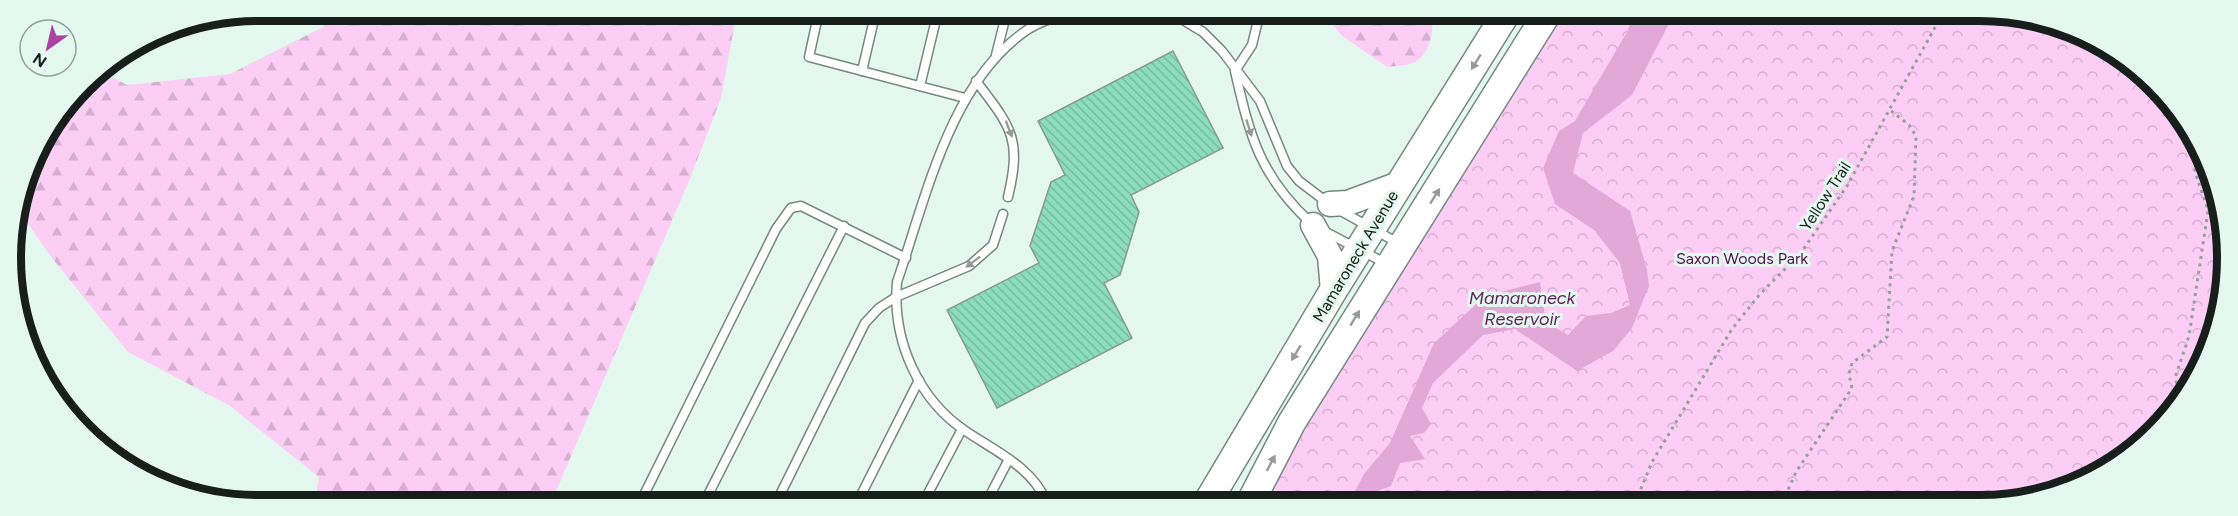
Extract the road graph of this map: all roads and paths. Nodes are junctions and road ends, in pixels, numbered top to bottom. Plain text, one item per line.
1 (817, 21) edge
2 (874, 21) edge
3 (936, 21) edge
4 (1004, 21) edge
5 (1047, 21) edge
6 (1185, 21) edge
7 (1197, 21) edge
8 (1258, 21) edge
9 (1501, 21) edge
10 (1542, 21) edge
11 (1937, 21) edge
12 (1195, 27) junction
13 (996, 57) junction
14 (1235, 71) junction
15 (862, 72) junction
16 (975, 81) junction
17 (920, 86) junction
18 (965, 98) junction
19 (1890, 110) junction
20 (2194, 155) edge
21 (1399, 184) junction
22 (1008, 197) dead end
23 (1330, 204) junction
24 (1003, 214) dead end
25 (1313, 225) junction
26 (844, 226) junction
27 (1366, 238) junction
28 (1397, 256) junction
29 (906, 258) junction
30 (1333, 291) junction
31 (896, 297) junction
32 (919, 380) junction
33 (2177, 390) edge
34 (962, 429) junction
35 (1009, 459) junction
36 (644, 495) edge
37 (708, 495) edge
38 (780, 495) edge
39 (861, 495) edge
40 (927, 495) edge
41 (990, 495) edge
42 (1043, 495) edge
43 (1212, 495) edge
44 (1254, 495) edge
45 (1638, 495) edge
46 (1786, 495) edge

1 - 15 lane
2 - 15 lane
3 - 17 lane
4 - 13 lane
5 - 13 lane
6 - 12 lane
7 - 12 lane
8 - 14 lane
9 -> 21 main road, Mamaroneck Avenue
28 -> 10 main road, Mamaroneck Avenue
11 - 19 path, Yellow Trail
12 - 14 lane
13 - 16 lane
14 - 23 lane
14 -> 25 lane
15 - 17 lane
16 - 18 lane
16 -> 22 lane
17 - 18 lane
18 - 29 lane
19 - 45 path, Yellow Trail
19 - 46 path
20 - 33 path
21 - 23 main road
21 - 27 main road, Mamaroneck Avenue
23 - 27 lane
24 -> 31 lane
25 - 27 lane
25 - 30 main road
26 - 29 lane
26 - 36 lane
26 - 37 lane
27 - 28 lane
27 - 28 lane
27 - 30 main road, Mamaroneck Avenue
44 -> 28 main road, Mamaroneck Avenue
29 - 31 lane
30 -> 43 main road, Mamaroneck Avenue
31 - 32 lane
31 - 38 lane
32 - 34 lane
32 - 39 lane
34 - 35 lane
34 - 40 lane
35 - 41 lane
35 - 42 lane

